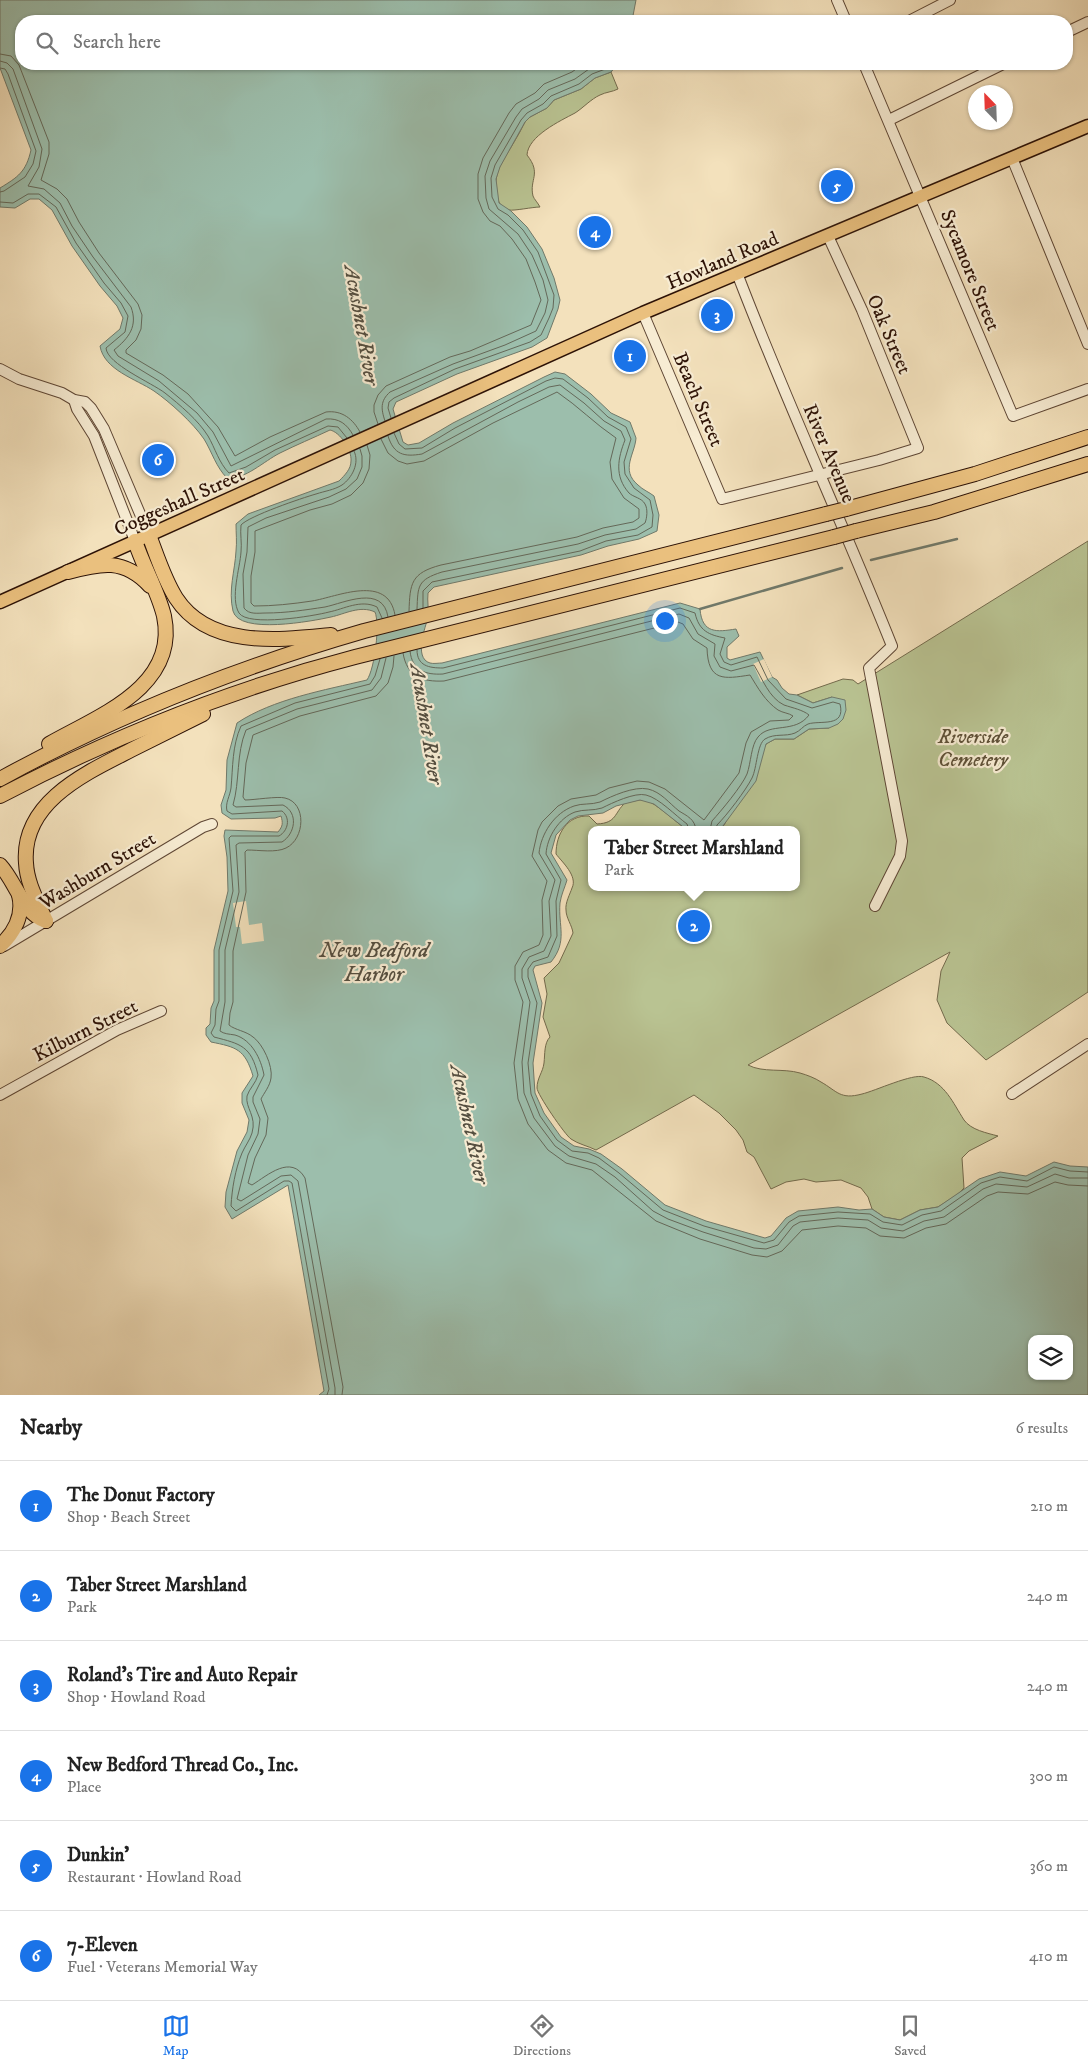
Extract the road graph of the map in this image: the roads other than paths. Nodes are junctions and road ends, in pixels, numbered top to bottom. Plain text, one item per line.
1 (837, 0) edge
2 (950, 0) edge
3 (843, 15) edge
4 (921, 15) edge
5 (1088, 22) edge
6 (1073, 29) edge
7 (867, 70) edge
8 (991, 70) edge
9 (889, 120) junction
10 (1088, 126) edge
11 (1012, 158) junction
12 (921, 196) junction
13 (828, 236) junction
14 (737, 273) junction
15 (643, 314) junction
16 (1088, 344) edge
17 (0, 369) edge
18 (1088, 389) edge
19 (74, 400) junction
20 (374, 434) joint
21 (1088, 437) edge
22 (1088, 464) edge
23 (820, 473) junction
24 (149, 535) junction
25 (135, 542) junction
26 (68, 572) junction
27 (159, 601) junction
28 (0, 602) edge
29 (364, 631) junction
30 (292, 675) junction
31 (0, 775) edge
32 (0, 779) edge
33 (0, 796) edge
34 (212, 824) dead end
35 (0, 865) edge
36 (15, 885) junction
37 (875, 906) dead end
38 (46, 921) junction
39 (0, 947) edge
40 (161, 1011) dead end
41 (1088, 1044) edge
42 (1012, 1094) dead end
43 (0, 1095) edge

1 - 3 street
2 - 4 street
5 - 6 street
7 - 9 street, Sycamore Street
8 - 9 street
9 - 12 street, Sycamore Street
10 - 11 main road, Howland Road
11 - 12 main road, Howland Road
11 - 16 street
12 - 13 main road, Howland Road
12 - 18 street, Sycamore Street
13 - 14 main road, Howland Road
13 - 23 street, Oak Street
14 - 15 main road, Howland Road
14 - 23 street, River Avenue
15 - 20 main road, Howland Road
15 - 23 street, Beach Street
17 - 19 street
19 - 24 street
19 - 25 street
20 - 24 main road, Coggeshall Street
21 - 29 highway, bridge
22 - 30 highway, bridge
23 - 37 street, River Avenue
24 - 25 main road, Coggeshall Street
24 - 29 highway
25 - 26 main road, Coggeshall Street
25 - 27 highway
26 - 27 highway
26 - 28 main road, Coggeshall Street
27 - 31 highway
29 - 32 highway
30 - 33 highway
30 - 38 highway
34 - 38 street, Washburn Street
35 - 36 highway
36 - 38 highway
36 - 39 highway
38 - 39 street, Washburn Street
40 - 43 street, Kilburn Street
41 - 42 street

